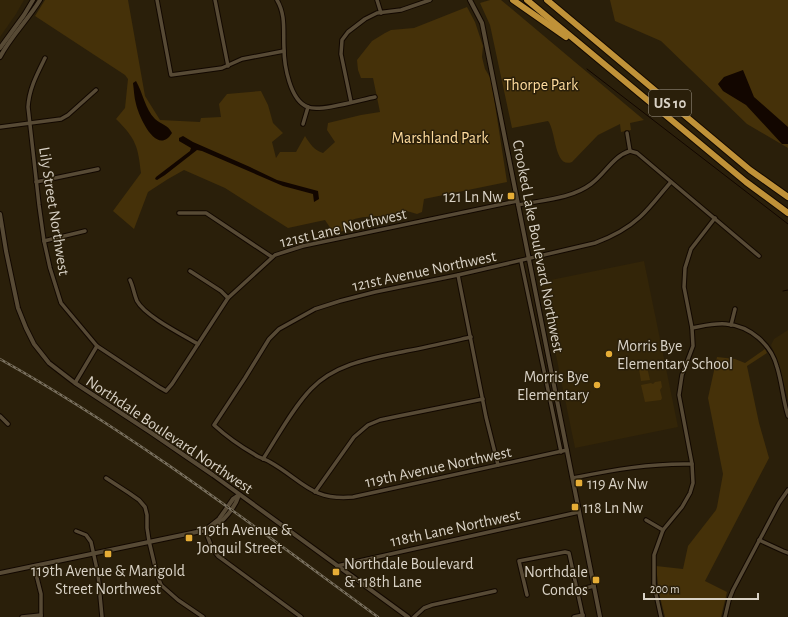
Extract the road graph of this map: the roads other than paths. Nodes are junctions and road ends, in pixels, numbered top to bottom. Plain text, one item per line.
1 (33, 0) edge
2 (40, 0) edge
3 (157, 0) edge
4 (215, 0) edge
5 (277, 0) edge
6 (377, 0) edge
7 (430, 0) edge
8 (470, 0) edge
9 (513, 0) edge
10 (527, 0) edge
11 (548, 0) edge
12 (381, 13) junction
13 (0, 48) edge
14 (284, 50) junction
15 (0, 57) edge
16 (45, 58) dead end
17 (598, 59) junction
18 (228, 66) junction
19 (96, 90) dead end
20 (375, 97) dead end
21 (351, 102) junction
22 (308, 108) junction
23 (30, 124) junction
24 (303, 124) dead end
25 (0, 127) edge
26 (627, 133) dead end
27 (630, 151) junction
28 (98, 169) dead end
29 (36, 182) junction
30 (671, 182) junction
31 (788, 197) edge
32 (518, 203) junction
33 (179, 213) dead end
34 (788, 213) edge
35 (0, 214) edge
36 (715, 218) junction
37 (85, 231) dead end
38 (44, 241) junction
39 (759, 256) dead end
40 (272, 257) junction
41 (529, 259) junction
42 (521, 261) junction
43 (190, 271) dead end
44 (458, 275) junction
45 (130, 280) dead end
46 (228, 298) junction
47 (735, 309) dead end
48 (731, 325) junction
49 (692, 328) junction
50 (471, 337) junction
51 (198, 344) junction
52 (97, 346) junction
53 (75, 383) junction
54 (166, 391) joint
55 (483, 399) junction
56 (0, 416) edge
57 (788, 416) edge
58 (8, 424) dead end
59 (214, 425) joint
60 (567, 450) junction
61 (560, 452) junction
62 (263, 459) junction
63 (692, 464) junction
64 (498, 465) junction
65 (106, 478) dead end
66 (573, 478) junction
67 (788, 490) edge
68 (315, 492) junction
69 (239, 495) junction
70 (579, 512) junction
71 (646, 520) dead end
72 (205, 530) junction
73 (663, 530) junction
74 (76, 531) dead end
75 (759, 540) junction
76 (149, 541) junction
77 (788, 552) edge
78 (94, 553) junction
79 (34, 566) junction
80 (337, 566) junction
81 (0, 573) edge
82 (594, 586) junction
83 (578, 590) junction
84 (495, 591) dead end
85 (527, 595) dead end
86 (295, 615) edge
87 (41, 616) edge
88 (583, 616) edge
89 (22, 617) edge
90 (102, 617) edge
91 (202, 617) edge
92 (301, 617) edge
93 (408, 617) edge
94 (414, 617) edge
95 (574, 617) edge
96 (600, 617) edge
97 (661, 617) edge
98 (725, 617) edge

1 - 13 street
2 - 15 street
3 - 18 street
4 - 18 street
5 - 14 street
6 - 12 street
7 - 12 street
8 - 32 street, Crooked Lake Boulevard Northwest
9 - 17 highway
10 - 17 highway, US 10
11 - 31 highway, US 10
12 - 21 street
14 - 18 street
14 - 22 street
16 - 23 street, Lily Street Northwest
17 - 34 highway, US 10
19 - 23 street
20 - 21 street
21 - 22 street
22 - 24 street
23 - 25 street
23 - 29 street, Lily Street Northwest
26 - 27 street
27 - 30 street
27 - 32 street, 121st Lane Northwest
28 - 29 street
29 - 38 street, Lily Street Northwest
30 - 36 street
30 - 41 street, 121st Avenue Northwest
32 - 40 street, 121st Lane Northwest
32 - 41 street, Crooked Lake Boulevard Northwest
33 - 40 street
35 - 53 street, Northdale Boulevard Northwest
36 - 39 street
36 - 49 street
37 - 38 street
38 - 52 street, Lily Street Northwest
40 - 46 street, 121st Lane Northwest
41 - 42 street, 121st Avenue Northwest
41 - 60 street, Crooked Lake Boulevard Northwest
42 - 44 street, 121st Avenue Northwest
42 - 61 street
43 - 46 street
44 - 50 street
44 - 59 street, 121st Avenue Northwest
45 - 51 street
46 - 51 street, 121st Lane Northwest
47 - 48 street
48 - 49 street
48 - 57 street
49 - 63 street
50 - 55 street
50 - 62 street
51 - 54 street, 121st Lane Northwest
52 - 53 street
52 - 54 street, Lily Street Northwest
53 - 69 street, Northdale Boulevard Northwest
55 - 64 street
55 - 68 street
56 - 58 street
59 - 62 street, 119th Avenue Northwest
60 - 61 street, 119th Avenue Northwest
60 - 66 street, Crooked Lake Boulevard Northwest
61 - 64 street, 119th Avenue Northwest
62 - 68 street, 119th Avenue Northwest
63 - 66 street
63 - 73 street
64 - 68 street, 119th Avenue Northwest
65 - 76 street
66 - 70 street, Crooked Lake Boulevard Northwest
67 - 75 street
69 - 72 street
69 - 80 street, Northdale Boulevard Northwest
70 - 80 street, 118th Lane Northwest
70 - 82 street, Crooked Lake Boulevard Northwest
71 - 73 street
72 - 76 street
72 - 86 street
73 - 97 street
74 - 78 street
75 - 77 street
75 - 98 street
76 - 78 street
76 - 91 street
78 - 79 street
78 - 90 street
79 - 81 street
79 - 87 street
80 - 93 street, Northdale Boulevard Northwest
82 - 83 street
82 - 96 street, Crooked Lake Boulevard Northwest
83 - 85 street
83 - 88 street
84 - 94 street
86 - 92 street
87 - 89 street
88 - 95 street

